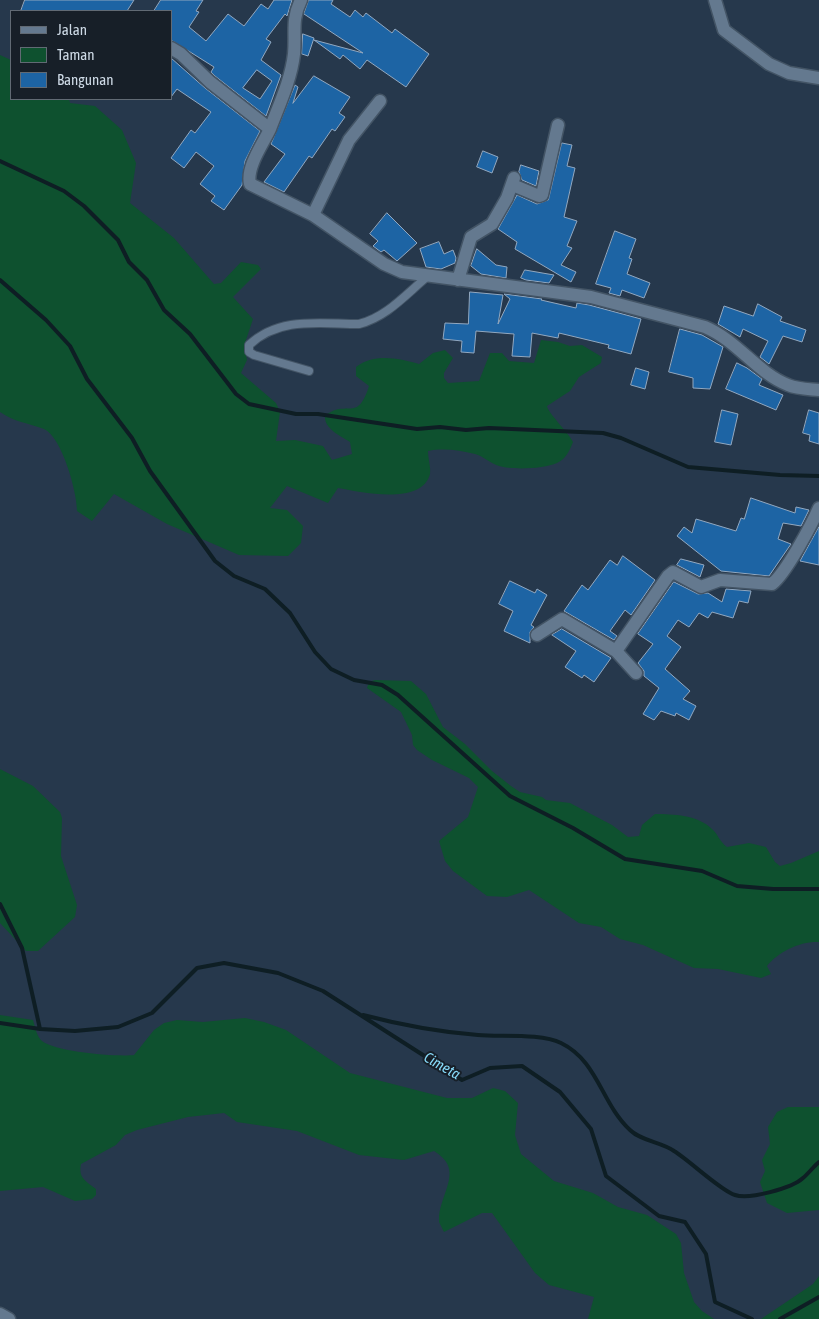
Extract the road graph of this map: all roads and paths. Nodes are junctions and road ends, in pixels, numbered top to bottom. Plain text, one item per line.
1 (301, 0) edge
2 (715, 0) edge
3 (172, 49) edge
4 (788, 73) junction
5 (819, 78) edge
6 (819, 87) edge
7 (380, 102) dead end
8 (558, 125) dead end
9 (270, 129) junction
10 (313, 215) junction
11 (428, 276) junction
12 (458, 280) junction
13 (309, 371) dead end
14 (819, 390) edge
15 (819, 508) edge
16 (537, 635) dead end
17 (616, 651) junction
18 (636, 673) dead end
19 (0, 1314) edge
20 (9, 1319) edge

1 - 9 street
2 - 4 street
3 - 9 street
4 - 5 street
4 - 6 street
7 - 10 street
8 - 12 street
9 - 10 street
10 - 11 street
11 - 12 street
11 - 13 lane
12 - 14 street
15 - 17 street
16 - 17 street
17 - 18 street
19 - 20 street

